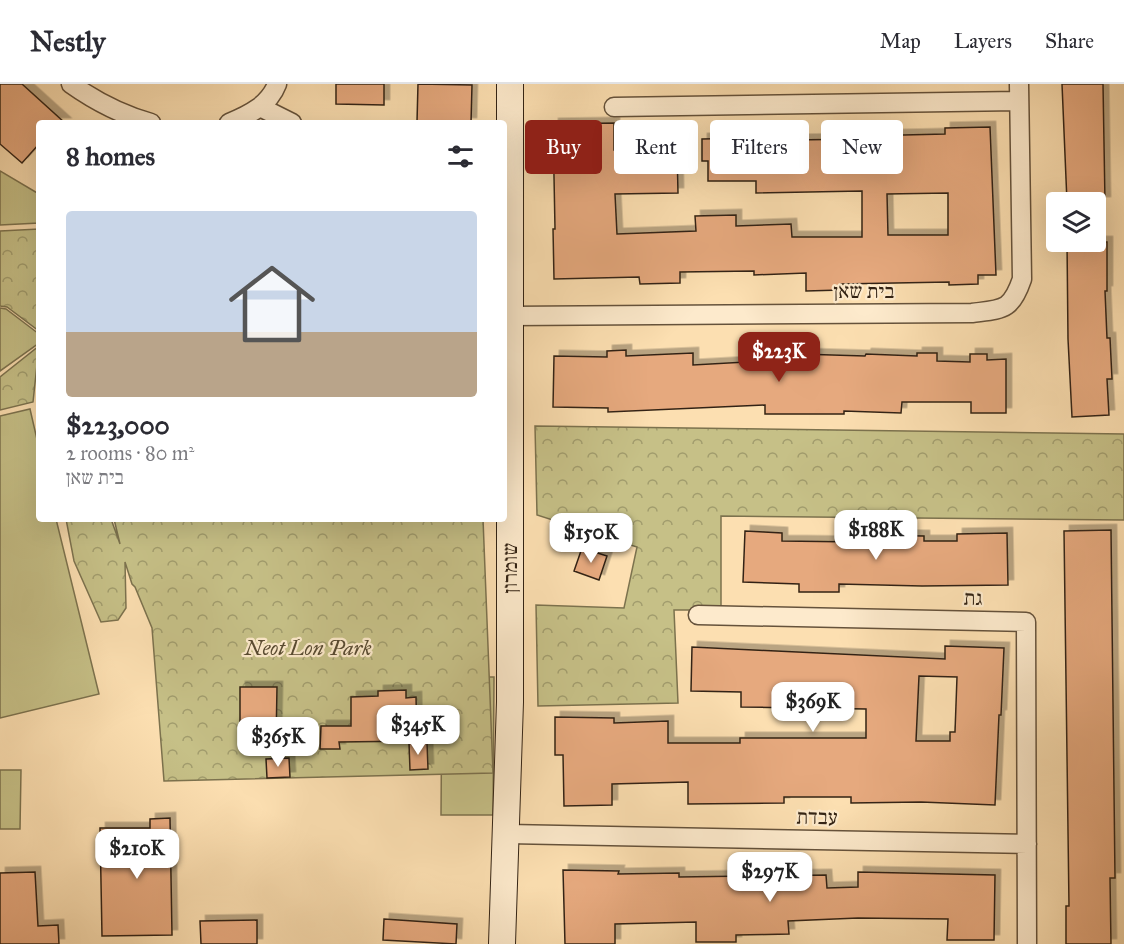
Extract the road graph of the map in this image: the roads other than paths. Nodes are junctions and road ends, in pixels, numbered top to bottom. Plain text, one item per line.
1 (71, 84) edge
2 (277, 84) edge
3 (510, 84) edge
4 (1019, 92) edge
5 (260, 107) junction
6 (614, 107) dead end
7 (142, 120) edge
8 (235, 120) edge
9 (286, 120) edge
10 (510, 316) junction
11 (698, 615) dead end
12 (507, 834) junction
13 (1028, 844) junction
14 (502, 944) edge
15 (1027, 944) edge

1 - 7 street
2 - 5 street
3 - 10 street, שומרון
4 - 6 street, בית שאן
4 - 10 street, בית שאן
5 - 8 street
5 - 9 street
10 - 12 street, שומרון
11 - 13 street, גת
12 - 13 street, עבדת
12 - 14 street, שומרון
13 - 15 street

